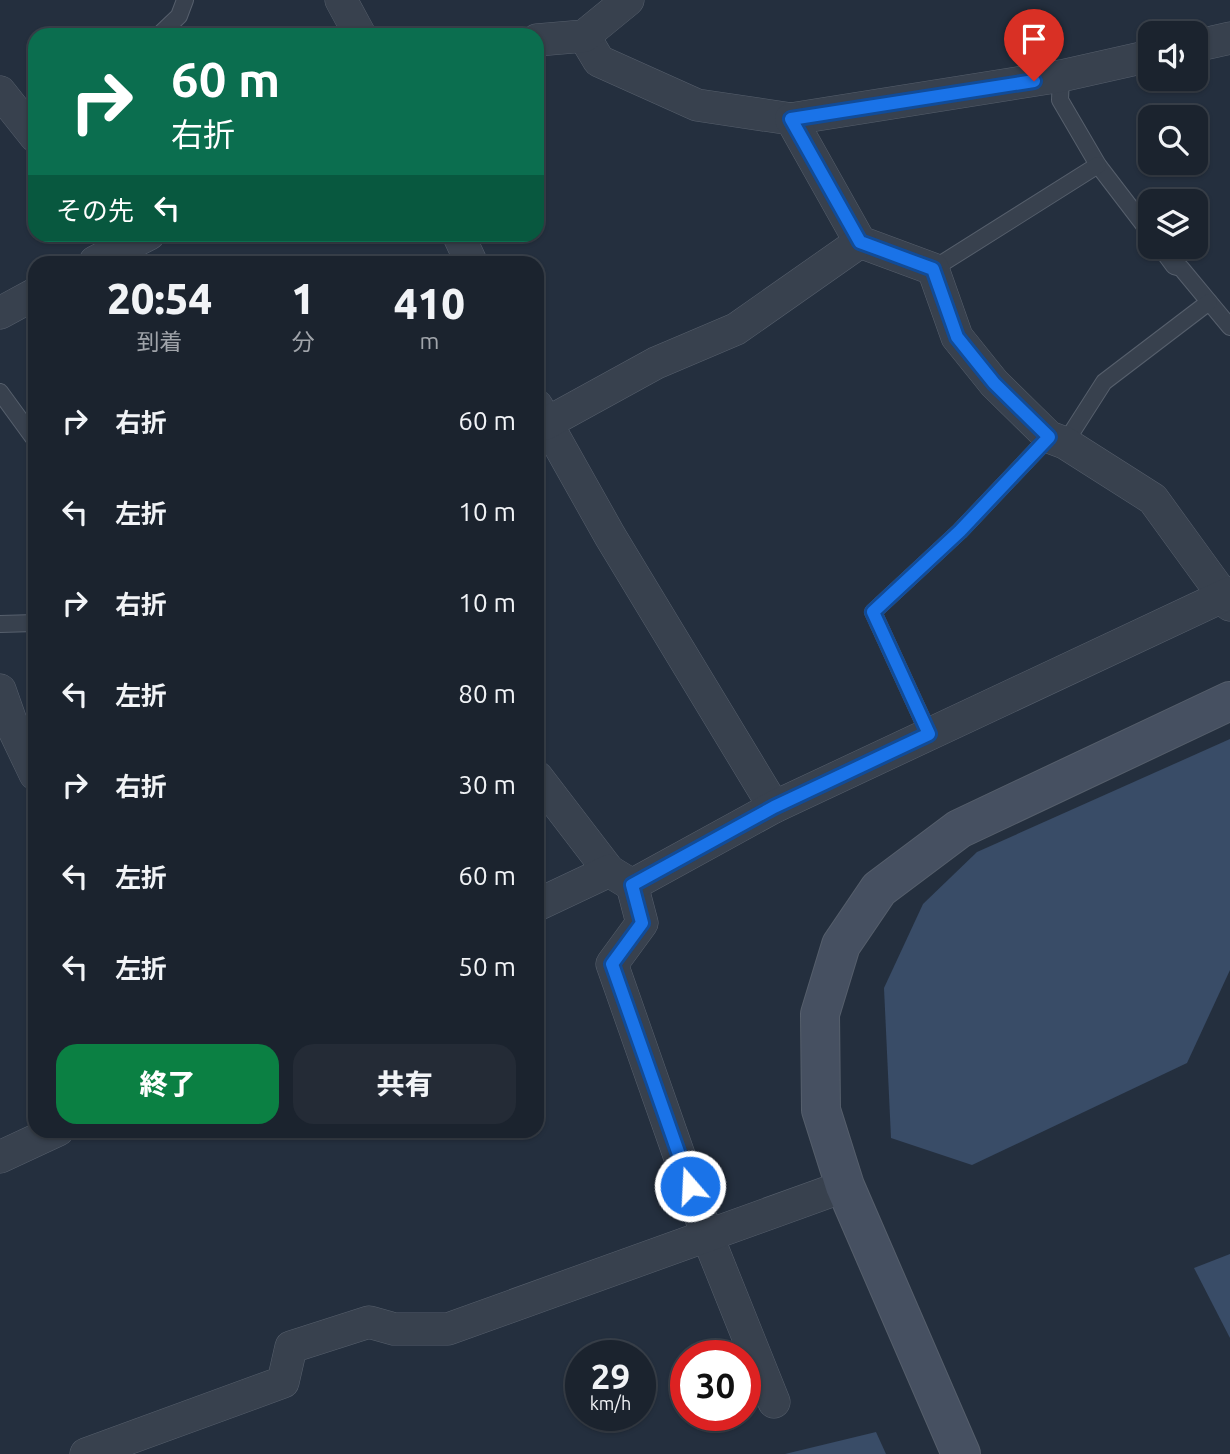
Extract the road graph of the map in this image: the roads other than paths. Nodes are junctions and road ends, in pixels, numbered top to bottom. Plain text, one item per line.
1 (186, 0) edge
2 (341, 0) edge
3 (628, 0) edge
4 (166, 28) edge
5 (356, 28) edge
6 (584, 36) junction
7 (1230, 38) edge
8 (544, 39) edge
9 (1208, 43) edge
10 (1138, 59) edge
11 (1061, 76) junction
12 (0, 92) edge
13 (791, 119) junction
14 (28, 125) edge
15 (1098, 165) junction
16 (1138, 217) edge
17 (860, 242) junction
18 (129, 245) edge
19 (107, 256) edge
20 (1169, 259) edge
21 (933, 269) junction
22 (28, 299) edge
23 (1209, 302) junction
24 (0, 313) edge
25 (1230, 327) edge
26 (0, 392) edge
27 (544, 417) edge
28 (544, 426) edge
29 (28, 430) edge
30 (1057, 440) junction
31 (1229, 598) edge
32 (28, 623) edge
33 (0, 624) edge
34 (0, 690) edge
35 (1230, 701) edge
36 (929, 734) junction
37 (28, 759) edge
38 (544, 786) edge
39 (774, 807) junction
40 (620, 878) junction
41 (544, 903) edge
42 (35, 1138) edge
43 (3, 1149) edge
44 (845, 1186) junction
45 (707, 1236) junction
46 (774, 1402) dead end
47 (86, 1454) edge
48 (961, 1454) edge

1 - 4 lane
2 - 5 street
3 - 6 street
6 - 8 street
6 - 13 street
7 - 9 street
10 - 11 street
11 - 13 street
11 - 15 lane
12 - 14 street
13 - 17 street
15 - 16 lane
15 - 21 lane
17 - 21 street
17 - 27 street
18 - 19 street
20 - 23 lane
21 - 30 street
22 - 24 street
23 - 25 lane
23 - 30 lane
26 - 29 lane
28 - 39 street
30 - 31 street
30 - 36 lane
31 - 36 street
32 - 33 lane
34 - 37 street
35 - 44 street
36 - 39 street
38 - 40 street
39 - 40 street
40 - 41 street
40 - 45 street
42 - 43 street
44 - 45 street
44 - 48 street
45 - 46 street
45 - 47 street

